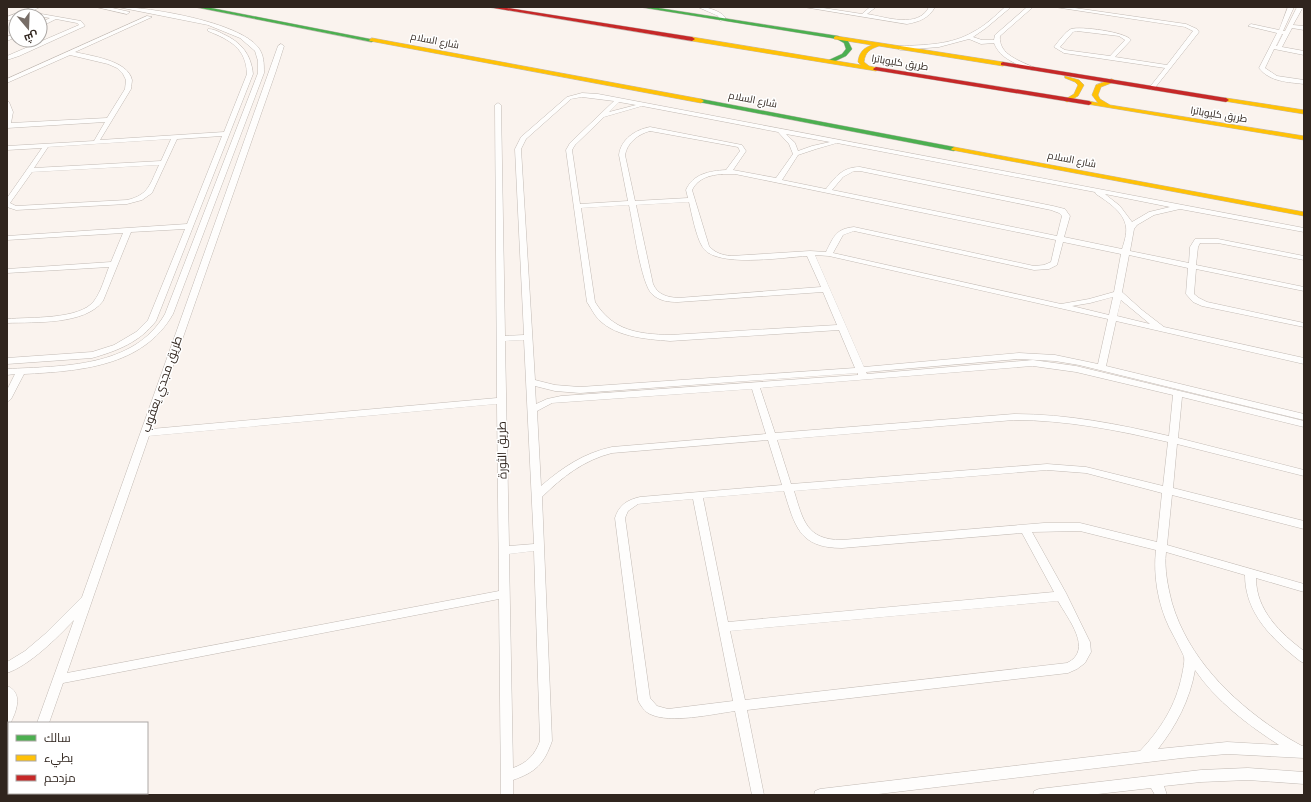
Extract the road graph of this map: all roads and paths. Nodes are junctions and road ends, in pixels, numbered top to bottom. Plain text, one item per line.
1 (99, 7) edge
2 (198, 7) edge
3 (491, 7) edge
4 (643, 7) edge
5 (701, 7) edge
6 (807, 7) edge
7 (873, 7) edge
8 (932, 7) edge
9 (1008, 7) edge
10 (1058, 7) edge
11 (1296, 7) edge
12 (124, 9) edge
13 (1032, 9) edge
14 (1291, 15) junction
15 (48, 16) edge
16 (862, 16) junction
17 (149, 17) junction
18 (56, 18) junction
19 (722, 20) junction
20 (48, 22) edge
21 (1251, 26) dead end
22 (1291, 26) junction
23 (1304, 28) edge
24 (1284, 32) junction
25 (969, 37) junction
26 (838, 38) junction
27 (996, 41) junction
28 (878, 45) junction
29 (281, 46) dead end
30 (1272, 46) junction
31 (1280, 47) junction
32 (900, 48) junction
33 (1304, 50) edge
34 (70, 53) junction
35 (1304, 53) edge
36 (7, 58) edge
37 (1111, 58) junction
38 (831, 61) junction
39 (867, 67) junction
40 (1169, 67) junction
41 (1033, 69) junction
42 (1054, 72) junction
43 (7, 81) edge
44 (1112, 81) junction
45 (1304, 82) edge
46 (1152, 88) junction
47 (255, 90) junction
48 (243, 91) junction
49 (618, 100) junction
50 (1066, 100) junction
51 (7, 103) edge
52 (498, 105) dead end
53 (648, 105) junction
54 (1111, 108) junction
55 (1304, 112) edge
56 (600, 117) junction
57 (110, 120) junction
58 (7, 126) edge
59 (778, 130) junction
60 (227, 134) junction
61 (175, 137) junction
62 (1304, 138) edge
63 (96, 142) junction
64 (842, 142) junction
65 (46, 146) junction
66 (7, 148) edge
67 (796, 154) junction
68 (163, 163) junction
69 (29, 170) junction
70 (728, 172) junction
71 (221, 177) junction
72 (210, 178) junction
73 (778, 181) junction
74 (1092, 190) junction
75 (827, 192) junction
76 (692, 200) junction
77 (632, 203) junction
78 (7, 204) edge
79 (577, 206) junction
80 (1187, 207) junction
81 (1304, 214) edge
82 (190, 226) junction
83 (1130, 228) junction
84 (128, 230) junction
85 (1304, 230) edge
86 (7, 238) edge
87 (1060, 240) junction
88 (810, 253) junction
89 (1126, 253) junction
90 (829, 254) junction
91 (1304, 258) edge
92 (114, 264) junction
93 (1192, 266) junction
94 (7, 271) edge
95 (825, 289) junction
96 (1304, 290) edge
97 (1118, 293) junction
98 (1058, 306) junction
99 (1112, 318) junction
100 (7, 321) edge
101 (1304, 325) edge
102 (842, 327) junction
103 (1165, 330) junction
104 (528, 337) junction
105 (500, 339) junction
106 (1044, 360) junction
107 (7, 361) edge
108 (1304, 361) edge
109 (1102, 368) junction
110 (21, 371) junction
111 (7, 372) edge
112 (862, 373) junction
113 (530, 381) junction
114 (755, 386) junction
115 (581, 394) junction
116 (1178, 394) junction
117 (7, 399) edge
118 (501, 401) junction
119 (1249, 407) junction
120 (532, 410) junction
121 (1304, 417) edge
122 (1304, 424) edge
123 (145, 433) junction
124 (771, 436) junction
125 (1174, 440) junction
126 (1304, 473) edge
127 (787, 487) junction
128 (1167, 490) junction
129 (697, 495) junction
130 (537, 496) junction
131 (1304, 525) edge
132 (1025, 529) junction
133 (539, 547) junction
134 (1161, 547) junction
135 (504, 550) junction
136 (1250, 572) junction
137 (1304, 588) edge
138 (89, 594) junction
139 (504, 594) junction
140 (1062, 596) junction
141 (724, 627) junction
142 (1190, 657) junction
143 (1304, 658) edge
144 (7, 668) edge
145 (59, 679) junction
146 (7, 691) edge
147 (740, 705) junction
148 (7, 718) edge
149 (43, 722) edge
150 (1301, 751) edge
151 (1144, 756) junction
152 (506, 776) junction
153 (1304, 778) edge
154 (1155, 782) junction
155 (508, 795) edge
156 (758, 795) edge
157 (820, 795) edge
158 (1039, 795) edge
159 (1161, 795) edge

1 - 12 street
2 - 81 main road, شارع السلام
3 - 38 main road, طريق كليوباترا
4 - 19 main road, طريق كليوباترا
5 - 19 street
6 - 16 street
7 - 16 street
8 - 16 street
9 - 25 street
10 - 40 street
11 - 14 street
12 - 17 street
12 - 47 street
13 - 27 street
14 - 22 street
14 - 24 street
15 - 18 street
17 - 34 street
17 - 48 street
18 - 20 street
18 - 36 street
19 - 26 main road, طريق كليوباترا
21 - 24 street
22 - 23 street
22 - 24 street
24 - 30 street
24 - 31 street
25 - 27 street
25 - 32 street
26 - 28 main road, طريق كليوباترا
26 - 38 main road
27 - 41 street
28 - 32 main road, طريق كليوباترا
28 - 39 main road
29 - 123 street, طريق مجدي يعقوب
30 - 31 street
30 - 45 street
31 - 33 street
31 - 35 street
32 - 41 main road, طريق كليوباترا
34 - 43 street
34 - 57 street
37 - 37 street
37 - 40 street
38 - 39 main road, طريق كليوباترا
39 - 50 main road, طريق كليوباترا
40 - 46 street
41 - 42 main road, طريق كليوباترا
42 - 44 main road, طريق كليوباترا
42 - 50 main road
44 - 46 main road, طريق كليوباترا
44 - 54 main road
46 - 55 main road, طريق كليوباترا
47 - 48 street
47 - 71 street
48 - 60 street
49 - 53 street
49 - 56 street
49 - 104 street
50 - 54 main road, طريق كليوباترا
51 - 58 street
52 - 105 street, طريق الثورة
53 - 56 street
53 - 59 street
54 - 62 main road, طريق كليوباترا
56 - 79 street
57 - 58 street
57 - 63 street
59 - 64 street
59 - 67 street
60 - 61 street
60 - 72 street
61 - 63 street
61 - 68 street
63 - 65 street
64 - 67 street
64 - 74 street
65 - 66 street
65 - 69 street
67 - 73 street
68 - 69 street
68 - 78 street
69 - 78 street
70 - 73 street
70 - 76 street
70 - 77 street
71 - 72 street
71 - 110 street
72 - 82 street
73 - 75 street
74 - 80 street
74 - 83 street
75 - 87 street
75 - 87 street
76 - 77 street
76 - 88 street
77 - 79 street
77 - 95 street
79 - 102 street
80 - 83 street
80 - 85 street
82 - 84 street
82 - 107 street
83 - 89 street
84 - 86 street
84 - 92 street
87 - 89 street
87 - 90 street
88 - 90 street
88 - 95 street
89 - 93 street
89 - 97 street
90 - 98 street
91 - 93 street
92 - 94 street
92 - 100 street
93 - 96 street
93 - 101 street
95 - 102 street
97 - 98 street
97 - 99 street
97 - 103 street
98 - 99 street
99 - 103 street
99 - 109 street
102 - 112 street
103 - 108 street
104 - 105 street
104 - 113 street
105 - 118 street, طريق الثورة
106 - 109 street
106 - 112 street
106 - 116 street
109 - 119 street
110 - 111 street
110 - 117 street
112 - 114 street
112 - 115 street
113 - 115 street
113 - 120 street
114 - 115 street
114 - 124 street
115 - 120 street
116 - 119 street
116 - 125 street
118 - 123 street
118 - 135 street, طريق الثورة
119 - 121 street
119 - 122 street
120 - 130 street
123 - 138 street, طريق مجدي يعقوب
124 - 125 street
124 - 127 street
124 - 130 street
125 - 126 street
125 - 128 street
127 - 128 street
127 - 129 street
127 - 132 street
128 - 131 street
128 - 134 street
129 - 141 street
129 - 147 street
130 - 133 street
132 - 134 street
132 - 140 street
133 - 135 street
133 - 152 street
134 - 136 street
134 - 142 street
135 - 139 street, طريق الثورة
136 - 137 street
136 - 143 street
138 - 144 street
138 - 145 street, طريق مجدي يعقوب
139 - 145 street
139 - 152 street, طريق الثورة
140 - 141 street
140 - 147 street
141 - 147 street
142 - 150 street
142 - 151 street
145 - 149 street, طريق مجدي يعقوب
146 - 148 street
147 - 156 street
150 - 151 street
151 - 157 street
152 - 155 street, طريق الثورة
153 - 154 street
154 - 158 street
154 - 159 street

